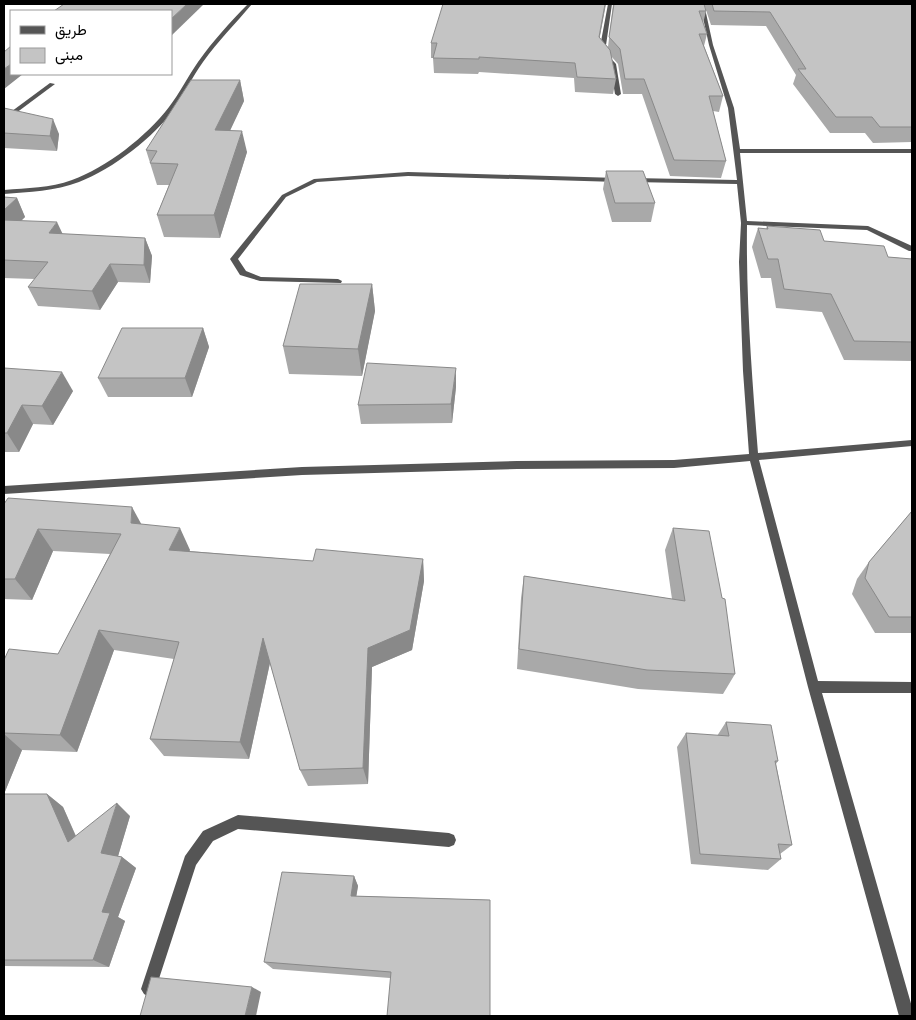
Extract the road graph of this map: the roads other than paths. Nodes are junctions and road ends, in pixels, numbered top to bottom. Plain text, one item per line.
1 (250, 4) edge
2 (610, 4) edge
3 (702, 4) edge
4 (52, 84) dead end
5 (618, 94) edge
6 (4, 120) edge
7 (737, 150) junction
8 (912, 150) edge
9 (740, 182) junction
10 (4, 192) edge
11 (744, 223) junction
12 (912, 249) edge
13 (338, 281) dead end
14 (912, 443) edge
15 (754, 458) junction
16 (4, 490) edge
17 (814, 687) junction
18 (912, 687) edge
19 (449, 840) dead end
20 (144, 1007) edge
21 (907, 1016) edge

1 - 10 street
2 - 5 street
3 - 7 street
4 - 6 street
7 - 8 street
7 - 9 street
9 - 11 street
9 - 13 street
11 - 12 street
11 - 15 street
14 - 15 street
15 - 16 street
15 - 17 street
17 - 18 street
17 - 21 street
19 - 20 street

